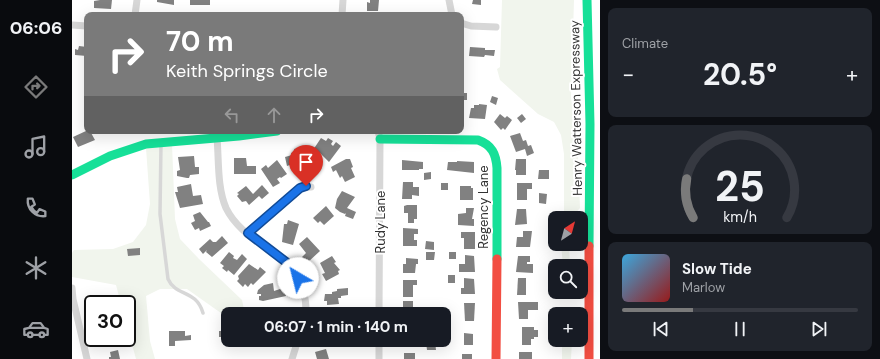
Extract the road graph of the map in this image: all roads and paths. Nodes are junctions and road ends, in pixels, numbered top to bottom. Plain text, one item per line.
1 (137, 0) edge
2 (342, 0) edge
3 (449, 0) edge
4 (587, 0) edge
5 (135, 12) edge
6 (342, 12) edge
7 (451, 12) edge
8 (464, 24) edge
9 (72, 25) edge
10 (84, 26) edge
11 (496, 27) dead end
12 (251, 134) edge
13 (379, 135) edge
14 (217, 138) junction
15 (161, 142) junction
16 (72, 175) edge
17 (311, 187) dead end
18 (248, 233) junction
19 (72, 288) edge
20 (306, 307) edge
21 (379, 307) edge
22 (203, 312) dead end
23 (296, 347) edge
24 (379, 347) edge
25 (87, 359) edge
26 (292, 359) edge
27 (379, 359) edge
28 (496, 359) edge
29 (589, 359) edge

1 - 5 street
2 - 6 street
3 - 7 street
4 - 29 main road, Henry Watterson Expressway
8 - 11 street
9 - 10 street
12 - 14 main road
13 - 21 street, Rudy Lane
13 - 28 main road, Regency Lane
14 - 15 main road
14 - 18 street
15 - 16 main road
15 - 22 lane
17 - 18 street
18 - 20 street
19 - 25 street
23 - 26 street
24 - 27 street

